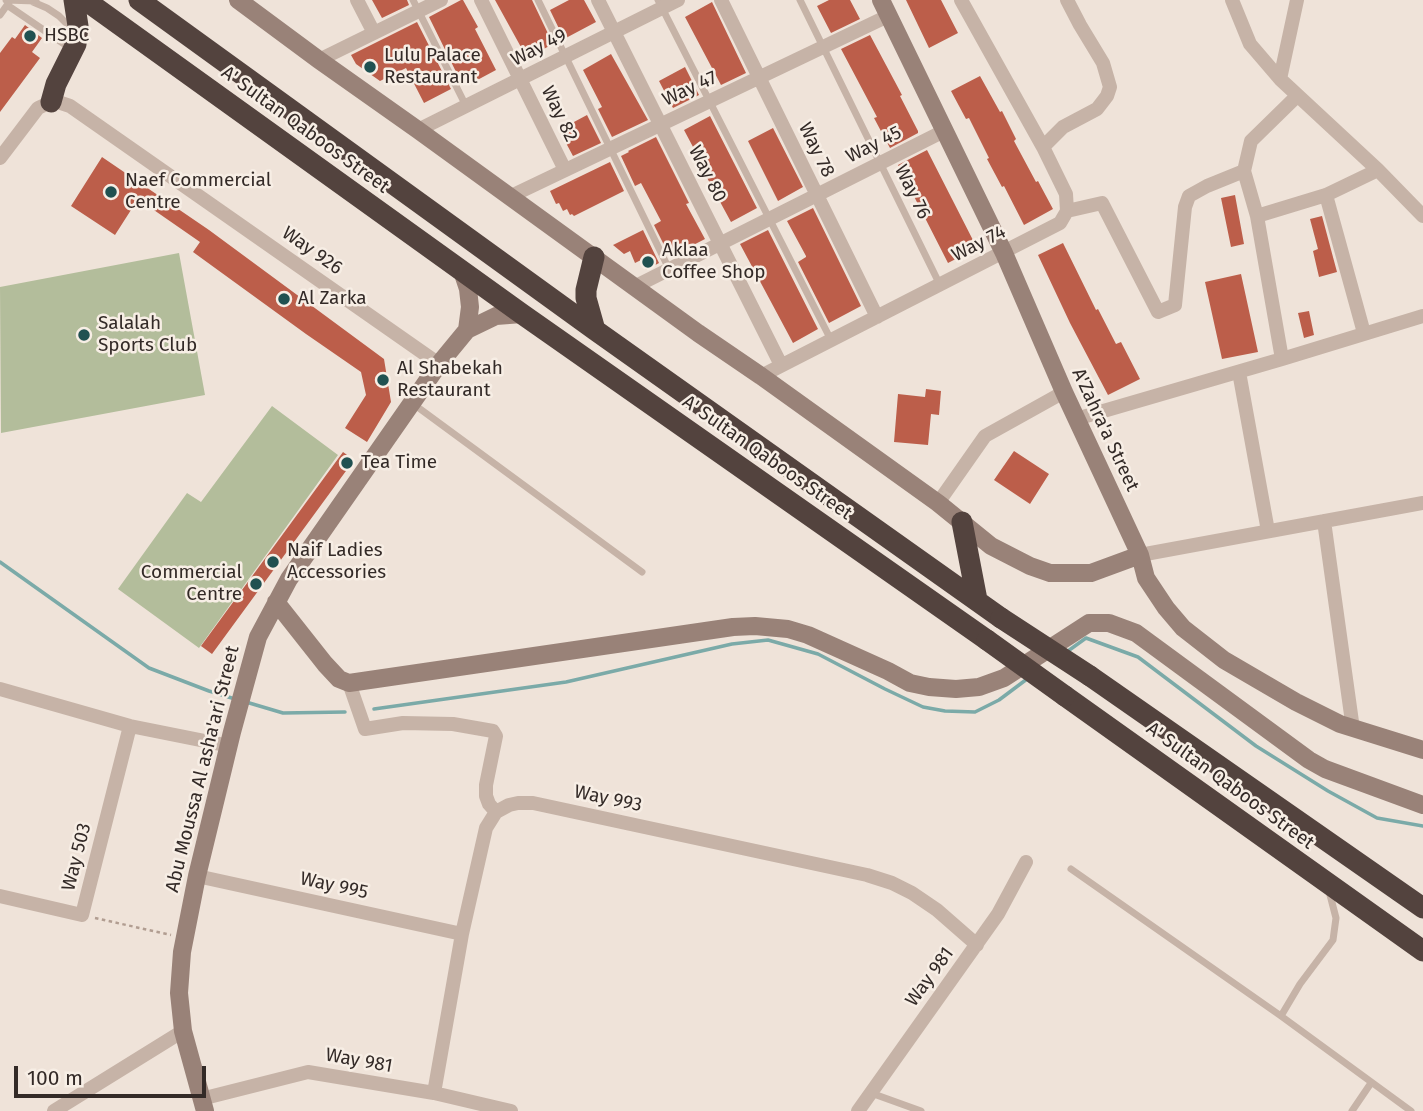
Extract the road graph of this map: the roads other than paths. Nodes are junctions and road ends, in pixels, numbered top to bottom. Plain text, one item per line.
1 (74, 0) edge
2 (85, 0) edge
3 (139, 0) edge
4 (150, 0) edge
5 (168, 0) edge
6 (357, 0) edge
7 (441, 0) edge
8 (481, 0) edge
9 (538, 0) edge
10 (598, 0) edge
11 (678, 0) edge
12 (721, 0) edge
13 (800, 0) edge
14 (961, 0) edge
15 (1068, 0) edge
16 (1232, 0) edge
17 (1297, 0) edge
18 (37, 1) edge
19 (8, 2) edge
20 (246, 2) edge
21 (660, 4) edge
22 (416, 6) edge
23 (884, 8) edge
24 (0, 15) edge
25 (614, 32) junction
26 (374, 33) junction
27 (76, 44) junction
28 (823, 47) junction
29 (566, 56) junction
30 (319, 60) junction
31 (759, 78) junction
32 (520, 79) junction
33 (1280, 79) junction
34 (1297, 96) junction
35 (710, 101) junction
36 (51, 102) junction
37 (466, 106) junction
38 (661, 124) junction
39 (418, 130) junction
40 (944, 131) junction
41 (1043, 147) junction
42 (611, 148) junction
43 (0, 158) edge
44 (881, 163) junction
45 (565, 170) junction
46 (1378, 170) junction
47 (1244, 171) junction
48 (817, 195) junction
49 (1326, 195) junction
50 (509, 197) junction
51 (1067, 211) junction
52 (1257, 216) junction
53 (1423, 216) edge
54 (769, 219) junction
55 (720, 244) junction
56 (1003, 253) junction
57 (594, 257) junction
58 (669, 269) junction
59 (462, 271) junction
60 (940, 285) junction
61 (634, 287) junction
62 (522, 314) junction
63 (1423, 316) edge
64 (877, 317) junction
65 (467, 330) junction
66 (595, 330) junction
67 (1364, 333) junction
68 (831, 341) junction
69 (1282, 359) junction
70 (439, 364) junction
71 (781, 366) junction
72 (1239, 372) junction
73 (761, 376) junction
74 (1064, 393) junction
75 (412, 403) junction
76 (1076, 419) junction
77 (938, 503) junction
78 (1423, 503) edge
79 (962, 522) junction
80 (1324, 522) junction
81 (1268, 531) junction
82 (1140, 555) junction
83 (642, 572) dead end
84 (976, 600) junction
85 (276, 602) junction
86 (349, 683) junction
87 (0, 689) edge
88 (131, 726) junction
89 (1353, 729) junction
90 (231, 739) junction
91 (1423, 750) edge
92 (1423, 805) edge
93 (496, 812) junction
94 (1026, 862) dead end
95 (1071, 869) dead end
96 (197, 876) junction
97 (1328, 884) junction
98 (0, 896) edge
99 (1423, 908) edge
100 (463, 934) junction
101 (977, 945) junction
102 (1423, 951) edge
103 (1281, 1016) junction
104 (183, 1031) junction
105 (1371, 1083) junction
106 (434, 1093) junction
107 (871, 1093) junction
108 (203, 1105) edge
109 (54, 1111) edge
110 (511, 1111) edge
111 (858, 1111) edge
112 (922, 1111) edge
113 (1352, 1111) edge
114 (1411, 1111) edge

1 - 27 highway
2 - 59 highway, A' Sultan Qaboos Street
3 - 66 highway, A' Sultan Qaboos Street
4 - 5 highway
6 - 26 street
7 - 22 street
8 - 32 street, Way 82
9 - 29 lane
10 - 25 street, Way 80
11 - 21 street, Way 49
12 - 31 street, Way 78
13 - 28 lane, Way 76
14 - 41 street
15 - 41 street
16 - 33 street
17 - 33 street
18 - 19 lane
18 - 27 lane
19 - 24 lane
19 - 27 lane
20 - 30 street
21 - 25 street, Way 49
21 - 35 lane
22 - 26 street
22 - 37 lane
23 - 28 street, Way 47
23 - 40 street, A'Zahra'a Street
25 - 29 street, Way 49
25 - 38 street, Way 80
26 - 30 street
27 - 36 highway
28 - 31 street, Way 47
28 - 44 lane, Way 76
29 - 32 street, Way 49
29 - 42 lane
30 - 39 street
31 - 35 street, Way 47
31 - 48 street, Way 78
32 - 37 street, Way 49
32 - 45 street, Way 82
33 - 34 street
34 - 46 street
34 - 47 street
35 - 38 street, Way 47
35 - 54 lane
36 - 43 street
36 - 70 street, Way 926
37 - 39 street, Way 49
38 - 42 street, Way 47
38 - 55 street, Way 80
39 - 50 street
40 - 44 street, Way 45
40 - 56 street, A'Zahra'a Street
41 - 51 street
42 - 45 street, Way 47
42 - 58 lane
44 - 48 street, Way 45
44 - 60 lane, Way 76
45 - 50 street, Way 47
46 - 49 street
46 - 53 street
47 - 51 street, Way 74
47 - 52 street
48 - 54 street, Way 45
48 - 64 street, Way 78
49 - 52 street
49 - 67 street
50 - 57 street
51 - 56 street, Way 74
52 - 69 street
54 - 55 street, Way 45
54 - 68 lane
55 - 58 street, Way 45
55 - 71 street, Way 80
56 - 60 street, Way 74
56 - 74 street, A'Zahra'a Street
57 - 61 street
57 - 66 highway
58 - 61 street, Way 45
59 - 62 highway, A' Sultan Qaboos Street
59 - 65 street
60 - 64 street, Way 74
61 - 73 street
62 - 65 street, Abu Moussa Al asha'ari Street
62 - 97 highway, A' Sultan Qaboos Street, bridge
63 - 67 street
64 - 68 street, Way 74
65 - 70 street, Abu Moussa Al asha'ari Street
66 - 84 highway, A' Sultan Qaboos Street
67 - 69 street
68 - 71 street, Way 74
69 - 72 street
70 - 75 street, Abu Moussa Al asha'ari Street
71 - 73 street, Way 74
72 - 76 street
72 - 81 street
73 - 77 street
74 - 76 street, A'Zahra'a Street
74 - 77 street
75 - 83 lane
75 - 85 street, Abu Moussa Al asha'ari Street
76 - 82 street, A'Zahra'a Street
77 - 79 street
78 - 80 street
79 - 82 street
79 - 84 highway
80 - 81 street
80 - 89 street
81 - 82 street
82 - 89 street, A'Zahra'a Street
84 - 99 highway, A' Sultan Qaboos Street, bridge
85 - 86 street
85 - 90 street, Abu Moussa Al asha'ari Street
86 - 92 street
86 - 93 street
87 - 88 street
88 - 90 street
88 - 98 street, Way 503
89 - 91 street, A'Zahra'a Street
90 - 96 street, Abu Moussa Al asha'ari Street
93 - 100 street
93 - 101 street, Way 993
94 - 101 street, Way 981
95 - 103 lane
96 - 100 street, Way 995
96 - 104 street, Abu Moussa Al asha'ari Street
97 - 102 highway, A' Sultan Qaboos Street
97 - 103 lane
100 - 106 street
101 - 107 street, Way 981
103 - 105 lane
104 - 108 street, Abu Moussa Al asha'ari Street
104 - 109 street
105 - 113 lane
105 - 114 lane
106 - 108 street, Way 981
106 - 110 street, Way 981
107 - 111 street, Way 981
107 - 112 lane

